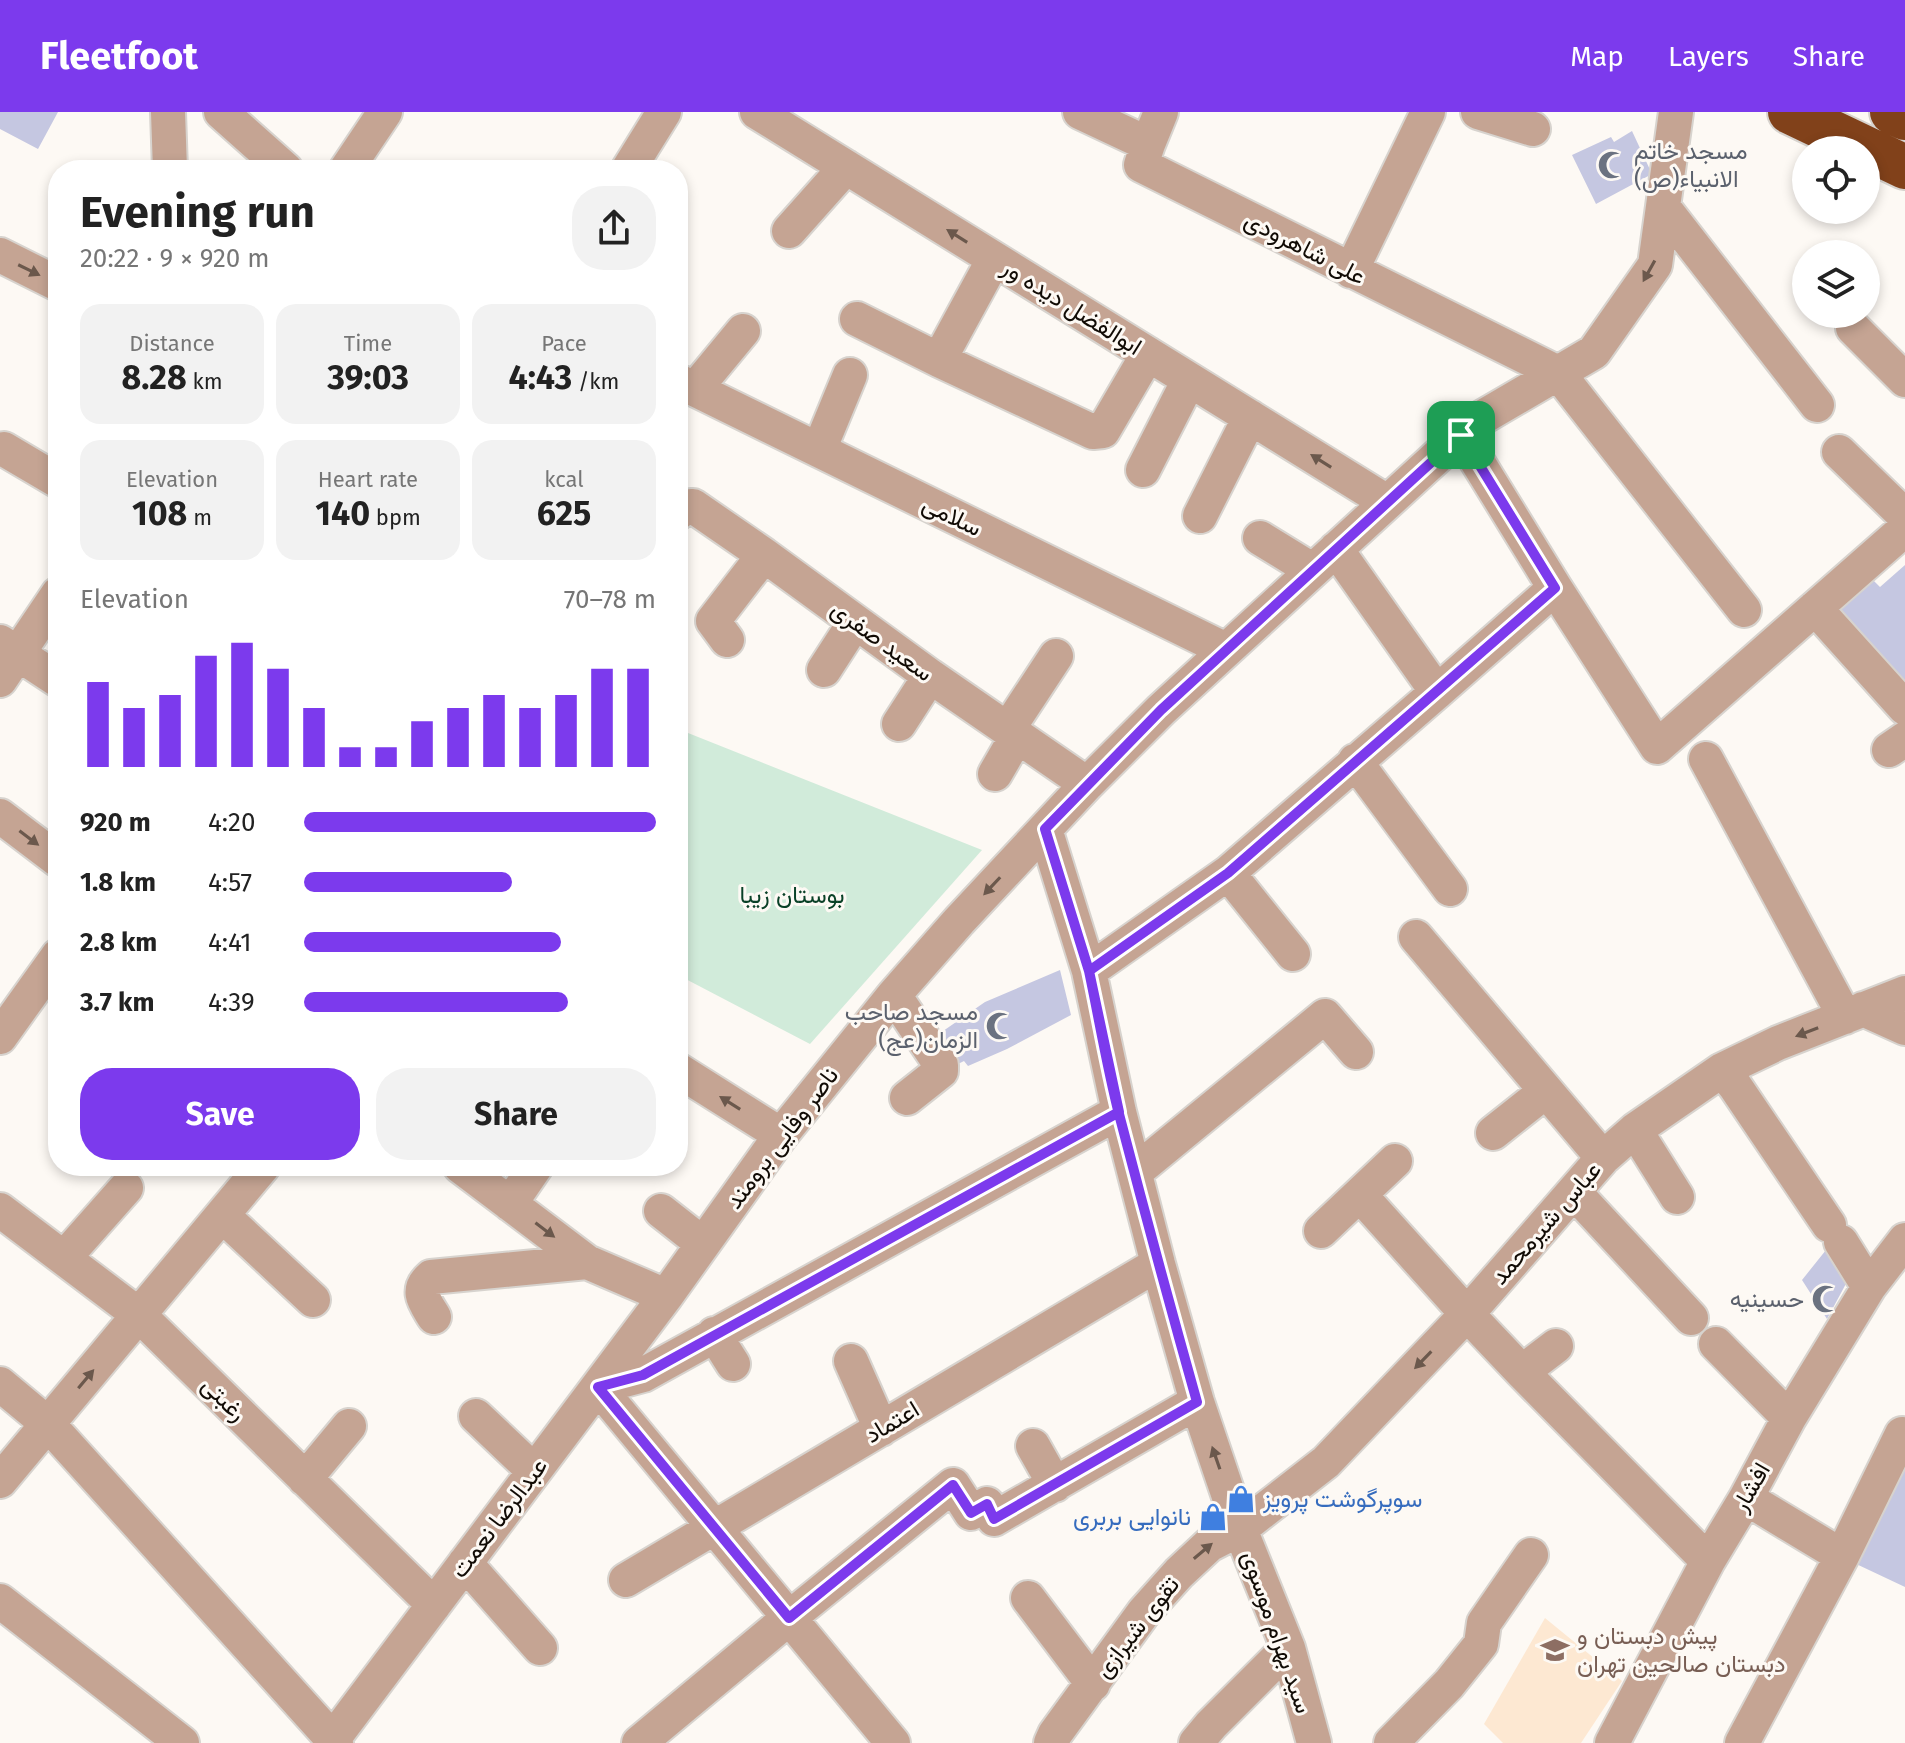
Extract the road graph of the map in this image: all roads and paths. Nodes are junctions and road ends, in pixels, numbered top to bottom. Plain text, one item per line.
1 (168, 112) edge
2 (221, 112) edge
3 (385, 112) edge
4 (664, 112) edge
5 (757, 112) edge
6 (1080, 112) edge
7 (1161, 112) edge
8 (1428, 112) edge
9 (1478, 112) edge
10 (1676, 112) edge
11 (1790, 112) edge
12 (1892, 112) edge
13 (1905, 118) edge
14 (1533, 129) dead end
15 (1825, 136) edge
16 (1148, 144) junction
17 (1880, 158) edge
18 (170, 160) edge
19 (275, 160) edge
20 (353, 160) edge
21 (635, 160) edge
22 (846, 167) junction
23 (1905, 167) edge
24 (1663, 207) junction
25 (789, 231) dead end
26 (0, 255) edge
27 (994, 259) junction
28 (1351, 271) junction
29 (48, 279) edge
30 (857, 319) dead end
31 (1853, 328) dead end
32 (743, 331) dead end
33 (1148, 354) junction
34 (939, 360) junction
35 (1558, 373) junction
36 (850, 375) dead end
37 (1189, 380) junction
38 (1905, 380) edge
39 (688, 383) edge
40 (688, 386) edge
41 (1817, 405) dead end
42 (1250, 417) junction
43 (1461, 435) junction
44 (4, 449) dead end
45 (819, 450) junction
46 (1839, 452) dead end
47 (1143, 470) dead end
48 (48, 475) edge
49 (1387, 502) junction
50 (688, 507) edge
51 (1200, 516) dead end
52 (1905, 516) edge
53 (1905, 529) edge
54 (1260, 538) dead end
55 (764, 555) junction
56 (1324, 560) junction
57 (1555, 588) junction
58 (48, 606) edge
59 (1815, 608) junction
60 (1744, 610) dead end
61 (855, 622) junction
62 (727, 640) dead end
63 (1226, 650) junction
64 (1056, 656) dead end
65 (6, 659) edge
66 (824, 670) dead end
67 (48, 676) edge
68 (930, 676) junction
69 (1437, 692) junction
70 (1905, 708) edge
71 (899, 724) dead end
72 (1012, 733) junction
73 (1706, 759) dead end
74 (1355, 761) junction
75 (995, 774) dead end
76 (1087, 784) junction
77 (0, 816) edge
78 (1045, 829) junction
79 (48, 852) edge
80 (1228, 873) junction
81 (1450, 889) dead end
82 (1416, 937) dead end
83 (1293, 954) dead end
84 (48, 967) edge
85 (1089, 971) junction
86 (1905, 993) edge
87 (894, 995) junction
88 (1854, 1013) junction
89 (6, 1015) edge
90 (1905, 1028) edge
91 (1356, 1052) dead end
92 (1722, 1070) junction
93 (688, 1076) edge
94 (1546, 1091) junction
95 (907, 1098) dead end
96 (1119, 1112) junction
97 (1635, 1130) junction
98 (1493, 1133) dead end
99 (781, 1135) junction
100 (1603, 1158) junction
101 (1395, 1161) dead end
102 (1135, 1172) junction
103 (255, 1176) edge
104 (473, 1176) edge
105 (529, 1176) edge
106 (126, 1188) dead end
107 (1574, 1192) junction
108 (1360, 1195) junction
109 (1677, 1197) dead end
110 (510, 1204) junction
111 (0, 1210) edge
112 (661, 1211) dead end
113 (222, 1215) junction
114 (1321, 1231) dead end
115 (1905, 1240) edge
116 (703, 1244) junction
117 (64, 1258) junction
118 (587, 1262) junction
119 (1158, 1264) junction
120 (1869, 1287) junction
121 (666, 1296) junction
122 (313, 1300) dead end
123 (1467, 1314) junction
124 (139, 1315) junction
125 (434, 1317) dead end
126 (1691, 1318) dead end
127 (714, 1334) junction
128 (1716, 1344) dead end
129 (1556, 1346) dead end
130 (851, 1361) dead end
131 (733, 1364) dead end
132 (1522, 1372) junction
133 (0, 1384) edge
134 (598, 1387) junction
135 (1197, 1402) junction
136 (476, 1416) dead end
137 (1789, 1418) junction
138 (48, 1424) junction
139 (349, 1426) dead end
140 (881, 1429) junction
141 (1902, 1434) dead end
142 (1033, 1446) dead end
143 (534, 1471) junction
144 (305, 1479) junction
145 (0, 1481) edge
146 (1055, 1485) junction
147 (1746, 1498) junction
148 (714, 1528) junction
149 (1240, 1529) junction
150 (1531, 1555) dead end
151 (1842, 1556) junction
152 (1708, 1561) junction
153 (465, 1563) junction
154 (626, 1580) dead end
155 (1028, 1598) dead end
156 (0, 1601) edge
157 (434, 1605) junction
158 (789, 1618) junction
159 (540, 1648) dead end
160 (1288, 1648) junction
161 (1093, 1684) junction
162 (333, 1742) edge
163 (182, 1743) edge
164 (639, 1743) edge
165 (893, 1743) edge
166 (1051, 1743) edge
167 (1196, 1743) edge
168 (1314, 1743) edge
169 (1391, 1743) edge
170 (1612, 1743) edge
171 (1742, 1743) edge

1 - 18 street
2 - 19 street
3 - 20 street
4 - 21 street
5 - 22 street, ابوالفضل دیده ور
6 - 16 street
7 - 16 street
8 - 28 street
9 - 14 street
10 - 24 street, ناصر وفایی برومند
11 - 15 highway
12 - 13 highway
16 - 28 street, علی شاهرودی
17 - 23 highway
22 - 25 street
27 -> 22 street, ابوالفضل دیده ور
24 -> 35 street, ناصر وفایی برومند
24 - 41 street
26 -> 29 street
27 - 33 street, ابوالفضل دیده ور
27 - 34 street
28 - 35 street, علی شاهرودی
30 - 34 street
31 - 38 street
32 - 39 street
33 - 34 street
33 - 37 street, ابوالفضل دیده ور
35 - 43 street, ناصر وفایی برومند
35 - 60 street
36 - 45 street
37 - 42 street, ابوالفضل دیده ور
37 - 47 street
40 - 45 street, سلامی
49 -> 42 street, ابوالفضل دیده ور
42 - 51 street
43 - 49 street, ناصر وفایی برومند
43 - 57 street
44 - 48 street
45 - 63 street, سلامی
46 - 52 street
49 - 56 street, ناصر وفایی برومند
50 - 55 street, سعید صفری
53 - 59 street
54 - 56 street
55 - 61 street, سعید صفری
55 - 62 street
56 - 63 street, ناصر وفایی برومند
56 - 69 street
57 - 59 street
57 - 69 street
58 - 65 street
59 - 70 street
61 - 66 street
61 - 68 street, سعید صفری
63 - 76 street, ناصر وفایی برومند
64 - 72 street
65 - 67 street
68 - 71 street
68 - 72 street, سعید صفری
69 - 74 street
72 - 75 street
72 - 76 street, سعید صفری
73 - 88 street
74 - 80 street
74 - 81 street
76 - 78 street, ناصر وفایی برومند
77 -> 79 street
78 - 85 street, سید بهرام موسوی
78 -> 87 street, ناصر وفایی برومند
80 - 83 street
80 - 85 street
82 - 94 street
84 - 89 street
85 - 96 street, سید بهرام موسوی
86 - 88 street, عباس شیرمحمد
87 - 95 street
87 - 99 street, ناصر وفایی برومند
88 - 90 street
88 -> 92 street, عباس شیرمحمد
91 - 102 street
92 - 97 street, عباس شیرمحمد
92 - 120 street
99 -> 93 street
94 - 98 street
94 - 100 street
96 - 102 street, سید بهرام موسوی
96 - 127 street
97 - 100 street, عباس شیرمحمد
97 - 109 street
99 - 116 street, ناصر وفایی برومند
100 - 107 street, عباس شیرمحمد
101 - 108 street
102 - 119 street, سید بهرام موسوی
103 - 113 street
104 - 110 street
105 - 110 street
106 - 117 street
107 - 123 street, عباس شیرمحمد
107 - 126 street
108 - 114 street
108 - 123 street
110 -> 118 street
111 - 117 street, رغبتی
112 - 116 street
113 - 122 street
113 - 124 street
115 - 120 street, افشار
116 - 121 street, ناصر وفایی برومند
117 - 124 street, رغبتی
118 - 121 street
118 - 125 street
119 - 135 street, سید بهرام موسوی
119 - 140 street, اعتماد
120 - 137 street, افشار
121 - 134 street, عبدالرضا نعمت
123 - 132 street
123 -> 149 street, عباس شیرمحمد
138 -> 124 street
124 - 144 street, رغبتی
127 - 131 street
127 - 134 street
128 - 137 street
129 - 132 street
130 - 140 street
132 - 152 street
133 - 138 street
134 - 143 street, عبدالرضا نعمت
134 - 148 street
135 - 146 street
149 -> 135 street, سید بهرام موسوی
136 - 143 street
137 - 147 street, افشار
138 - 145 street
138 - 162 street
139 - 144 street
140 - 148 street, اعتماد
141 - 151 street
142 - 146 street
143 - 153 street, عبدالرضا نعمت
144 - 157 street, رغبتی
146 - 158 street
147 - 151 street
147 - 152 street, افشار
148 - 154 street, اعتماد
148 - 158 street
149 - 160 street, سید بهرام موسوی
161 -> 149 street, تقوی شیرازی
150 - 169 street
151 - 171 street
152 - 170 street, افشار
153 - 157 street, عبدالرضا نعمت
153 - 159 street
155 - 161 street
156 - 163 street
157 - 162 street, عبدالرضا نعمت
158 - 164 street
158 - 165 street
160 - 167 street
160 - 168 street, سید بهرام موسوی
161 - 166 street, تقوی شیرازی

